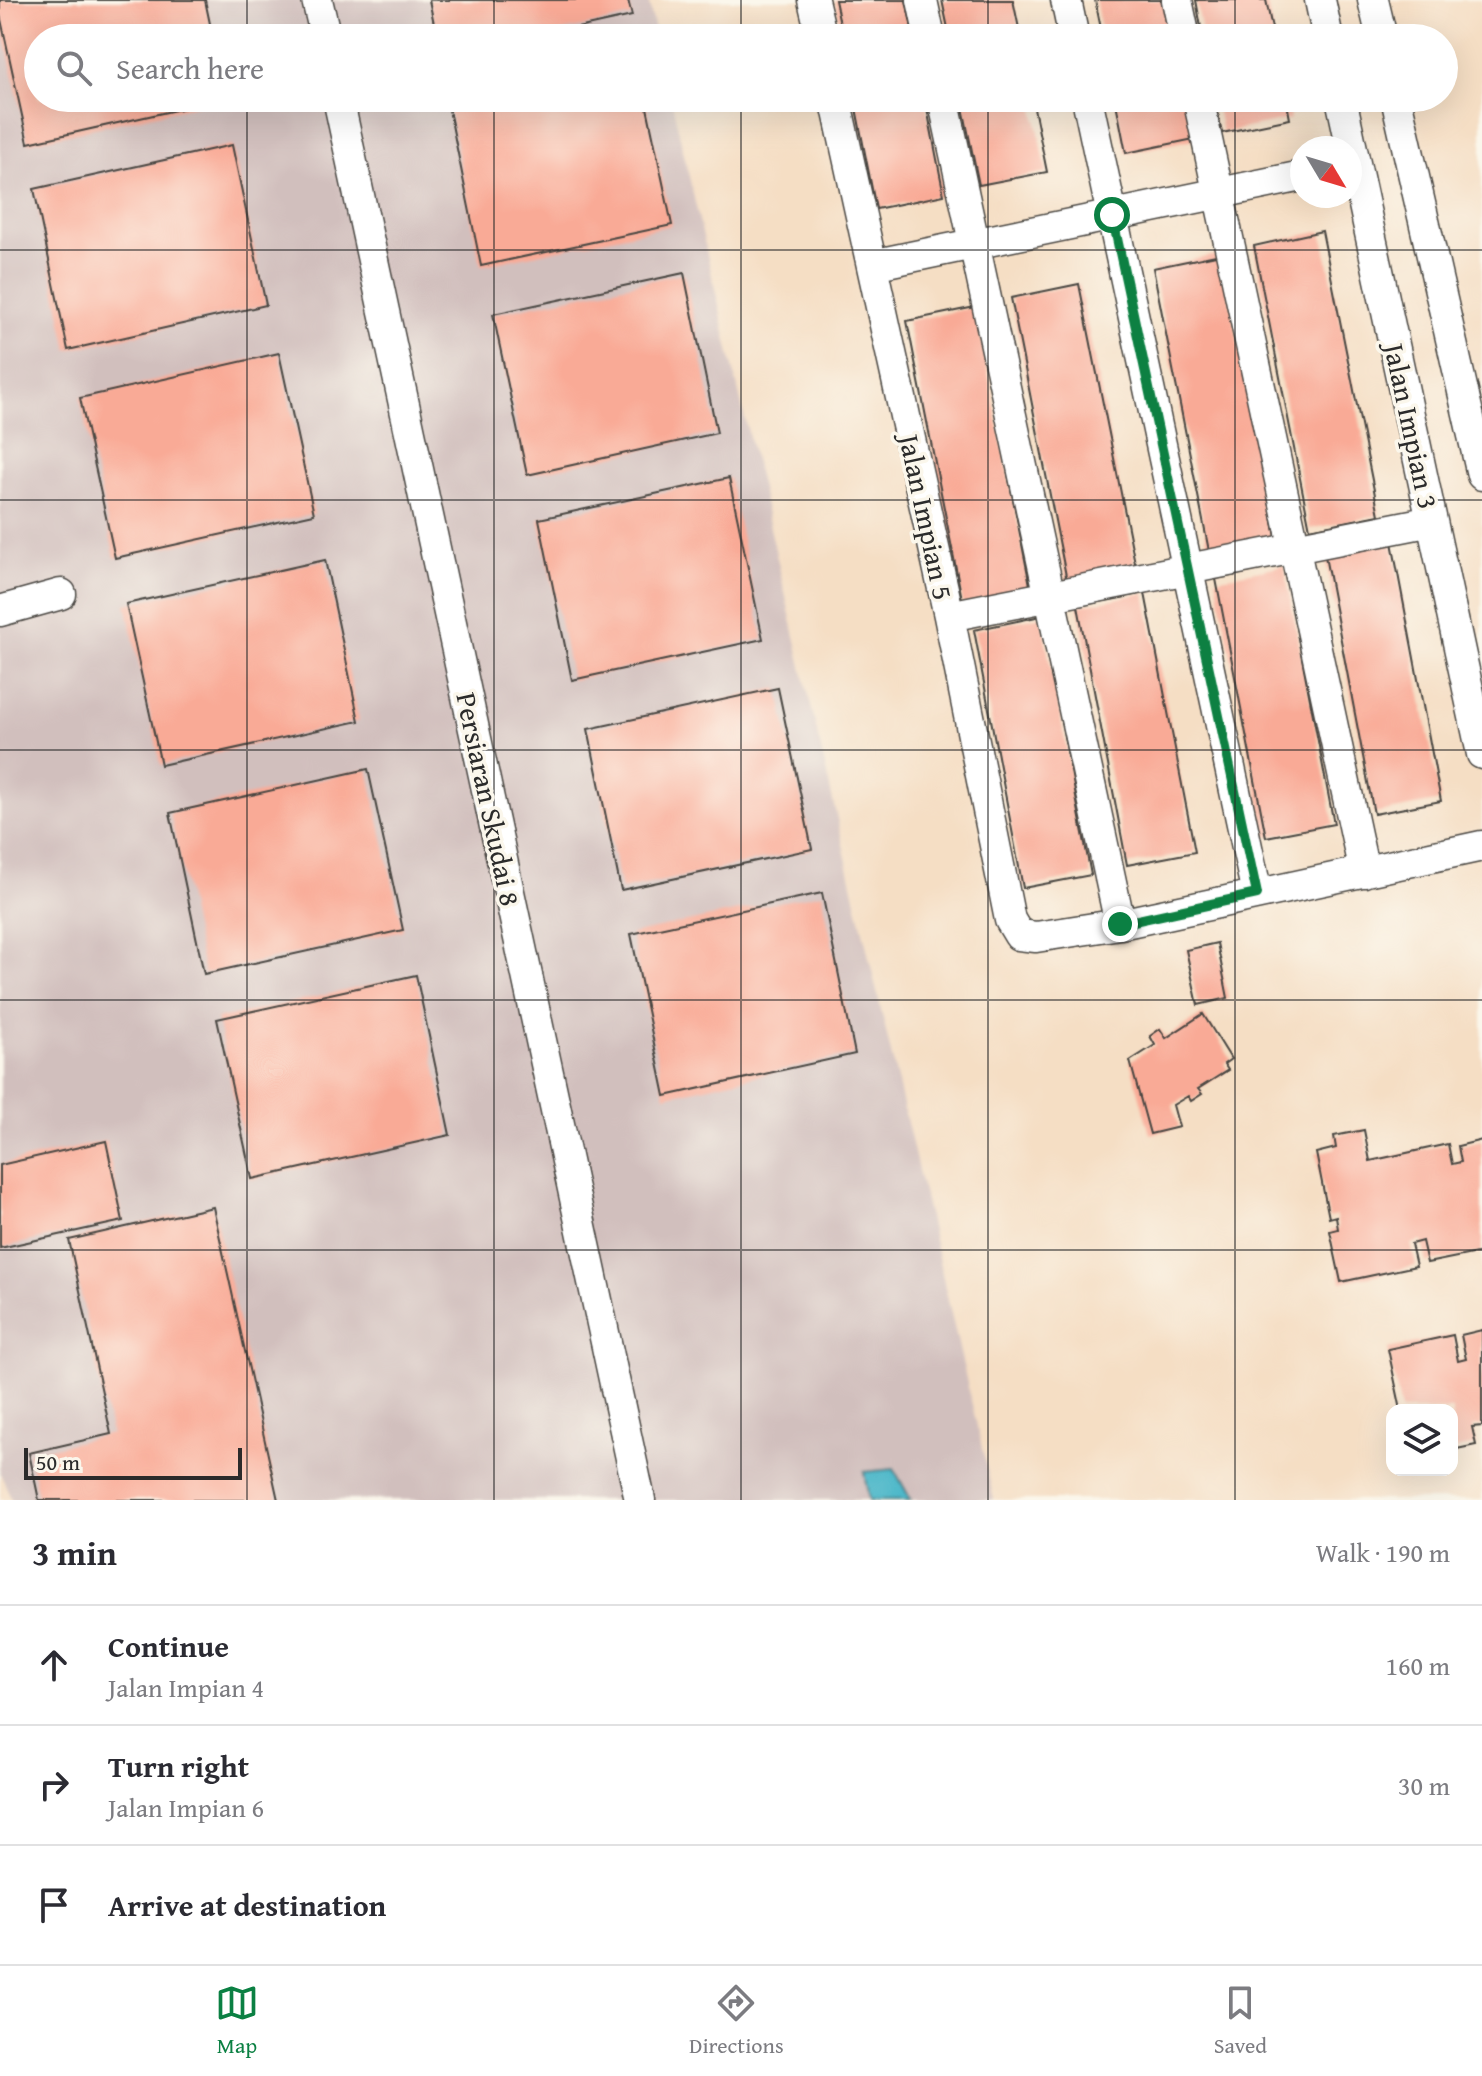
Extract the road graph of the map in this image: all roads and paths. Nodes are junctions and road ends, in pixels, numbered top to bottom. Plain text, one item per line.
1 (317, 0) edge
2 (813, 0) edge
3 (922, 0) edge
4 (1066, 0) edge
5 (1177, 0) edge
6 (1320, 0) edge
7 (1373, 0) edge
8 (323, 24) edge
9 (819, 24) edge
10 (927, 24) edge
11 (1071, 24) edge
12 (1182, 24) edge
13 (1325, 24) edge
14 (1379, 24) edge
15 (341, 112) edge
16 (838, 112) edge
17 (946, 112) edge
18 (1090, 112) edge
19 (1201, 112) edge
20 (1343, 112) edge
21 (1399, 112) edge
22 (1348, 136) edge
23 (1290, 178) edge
24 (1218, 193) junction
25 (1362, 206) edge
26 (1112, 215) junction
27 (974, 244) junction
28 (872, 265) junction
29 (1482, 475) edge
30 (1432, 521) junction
31 (1295, 548) junction
32 (1188, 569) junction
33 (61, 594) dead end
34 (1050, 596) junction
35 (0, 611) edge
36 (949, 616) junction
37 (1482, 754) edge
38 (1482, 846) edge
39 (1364, 872) junction
40 (1257, 894) junction
41 (1120, 924) junction
42 (640, 1500) edge

1 - 8 street
2 - 9 street
3 - 10 street
4 - 11 street
5 - 12 street
6 - 13 street
7 - 14 street
15 - 42 street, Persiaran Skudai 8
16 - 28 street, Jalan Impian 5
17 - 27 street
18 - 26 street
19 - 24 street
20 - 22 street, Jalan Impian 3
21 - 29 street
23 - 24 street
24 - 26 street
24 - 31 street
25 - 30 street, Jalan Impian 3
26 - 27 street
26 - 32 street
27 - 28 street
27 - 34 street
28 - 36 street, Jalan Impian 5
30 - 31 street
30 - 37 street, Jalan Impian 3
31 - 32 street
31 - 39 street
32 - 34 street
32 - 40 street
33 - 35 street
34 - 36 street
34 - 41 street
36 - 41 street, Jalan Impian 5
38 - 39 street
39 - 40 street
40 - 41 street

